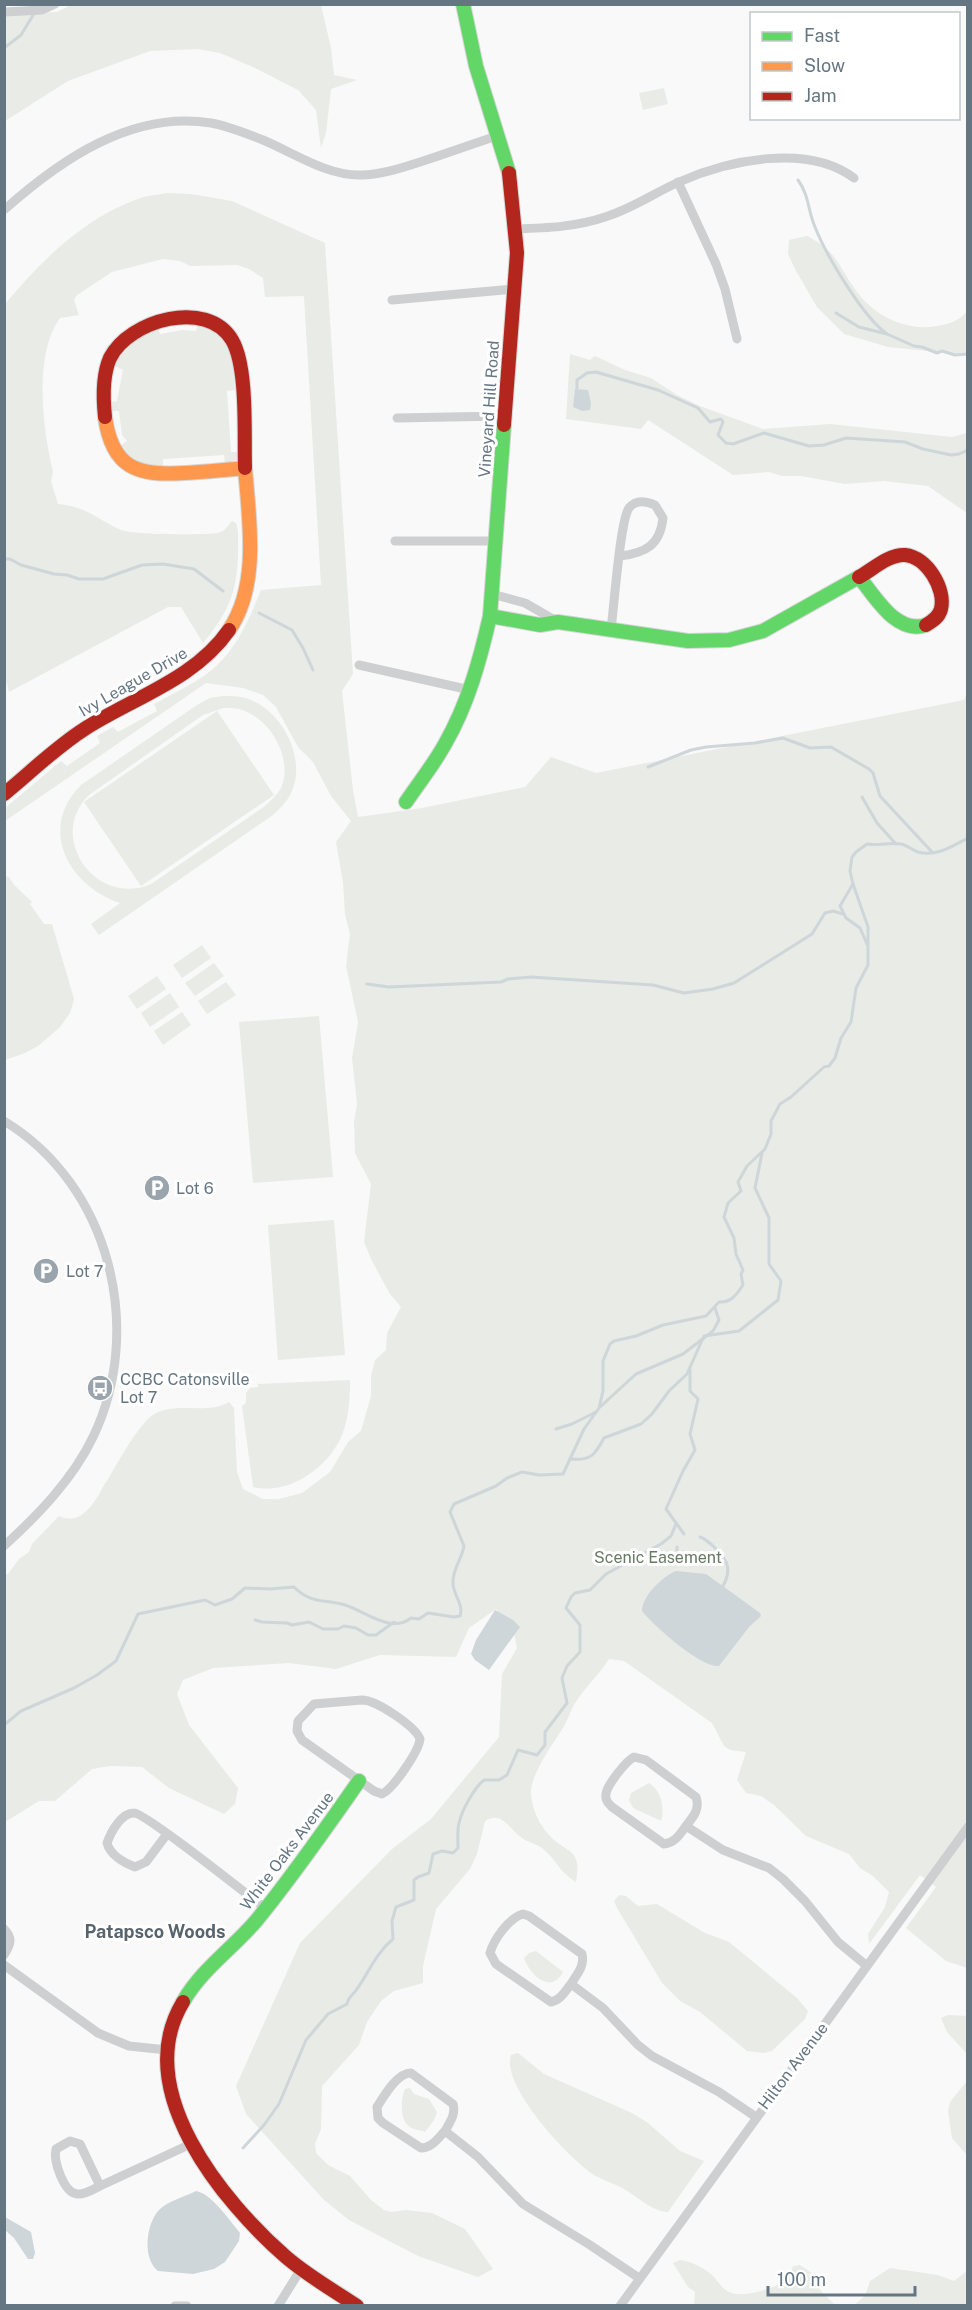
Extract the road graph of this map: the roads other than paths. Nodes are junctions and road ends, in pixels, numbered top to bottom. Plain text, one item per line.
1 (55, 4) edge
2 (463, 4) edge
3 (4, 12) edge
4 (497, 136) junction
5 (855, 178) dead end
6 (678, 182) junction
7 (4, 210) edge
8 (515, 229) junction
9 (514, 289) junction
10 (392, 300) dead end
11 (737, 339) dead end
12 (504, 416) junction
13 (397, 418) dead end
14 (245, 468) junction
15 (395, 541) dead end
16 (495, 541) junction
17 (620, 556) junction
18 (859, 577) junction
19 (492, 594) junction
20 (490, 616) junction
21 (558, 622) junction
22 (611, 629) junction
23 (359, 665) dead end
24 (470, 690) junction
25 (4, 794) edge
26 (406, 802) dead end
27 (4, 1122) edge
28 (4, 1546) edge
29 (359, 1781) junction
30 (686, 1826) junction
31 (968, 1827) edge
32 (167, 1834) junction
33 (266, 1909) junction
34 (4, 1929) edge
35 (4, 1955) edge
36 (4, 1965) edge
37 (867, 1966) junction
38 (571, 1984) junction
39 (167, 2050) junction
40 (756, 2116) junction
41 (445, 2131) junction
42 (193, 2143) junction
43 (100, 2186) junction
44 (301, 2269) junction
45 (639, 2278) junction
46 (176, 2306) edge
47 (187, 2306) edge
48 (278, 2306) edge
49 (357, 2306) edge
50 (620, 2306) edge

1 - 3 street
2 - 4 street, Vineyard Hill Road
4 - 7 street
4 - 8 street, Vineyard Hill Road
5 - 6 street
6 - 8 street
6 - 11 street
8 - 9 street, Vineyard Hill Road
9 - 10 street
9 - 12 street, Vineyard Hill Road
12 - 13 street
12 - 16 street, Vineyard Hill Road
14 - 14 street, Ivy League Drive
14 - 25 street, Ivy League Drive
15 - 16 street
16 - 19 street, Vineyard Hill Road
17 - 17 street
17 - 22 street
18 - 18 street
18 - 22 street
19 - 20 street, Vineyard Hill Road
19 - 21 street
20 - 21 street
20 - 24 street, Vineyard Hill Road
21 - 22 street
23 - 24 street
24 - 26 street, Vineyard Hill Road
27 - 28 street
29 - 29 street
29 - 33 street, White Oaks Avenue
30 - 30 street
30 - 37 street
31 - 37 street, Hilton Avenue
32 - 32 street
32 - 33 street
33 - 39 street, White Oaks Avenue
34 - 35 street
36 - 39 street
37 - 40 street, Hilton Avenue
38 - 38 street
38 - 40 street
39 - 42 street, White Oaks Avenue
40 - 45 street, Hilton Avenue
41 - 41 street
41 - 45 street
42 - 43 street
42 - 44 street, White Oaks Avenue
43 - 43 street
44 - 48 street
44 - 49 street, White Oaks Avenue
45 - 50 street, Hilton Avenue
46 - 47 street

